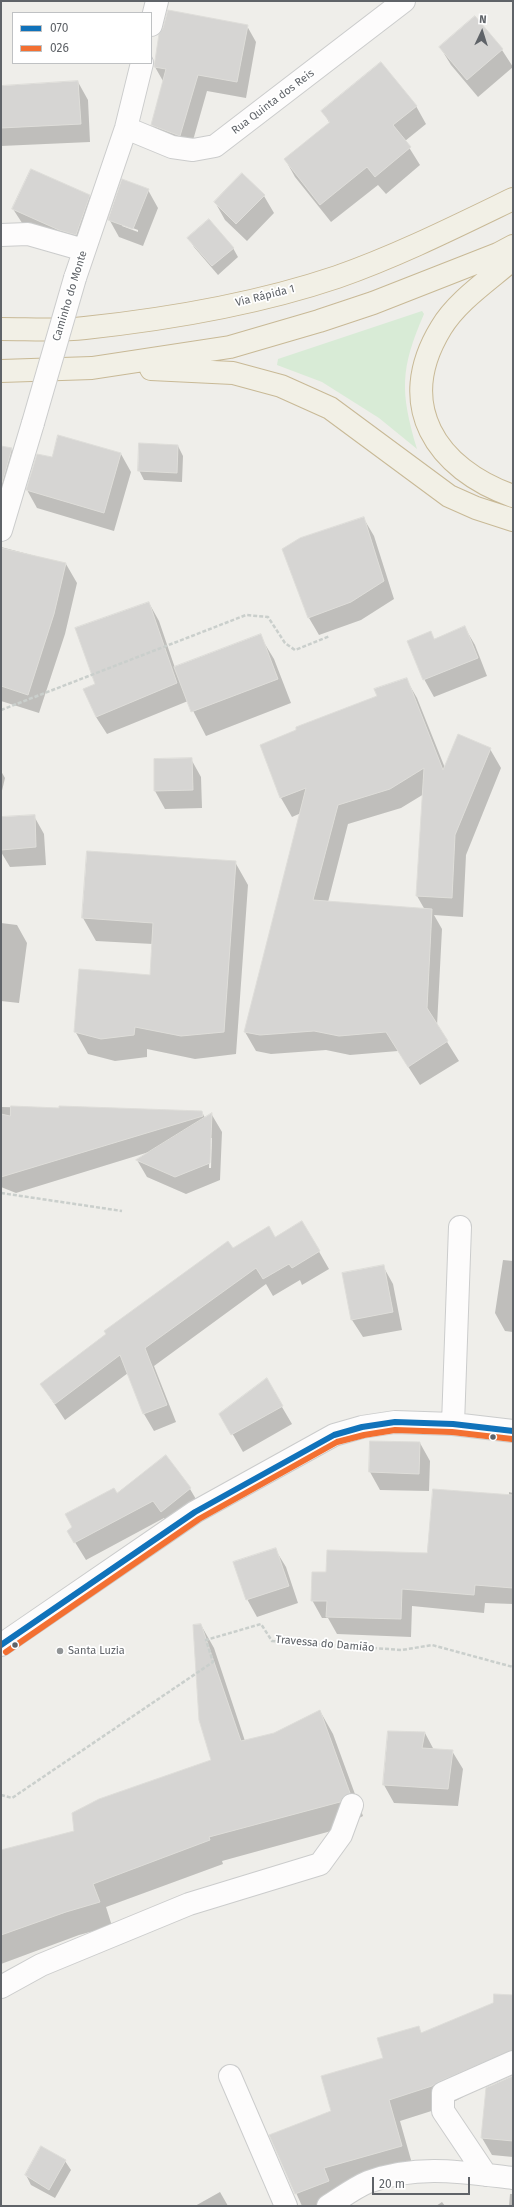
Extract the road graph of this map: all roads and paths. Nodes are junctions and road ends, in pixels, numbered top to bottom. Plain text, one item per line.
1 (157, 1) edge
2 (404, 1) edge
3 (152, 21) edge
4 (142, 64) edge
5 (126, 128) junction
6 (513, 199) edge
7 (1, 235) edge
8 (513, 246) edge
9 (84, 250) junction
10 (513, 259) edge
11 (1, 329) edge
12 (92, 368) junction
13 (1, 371) edge
14 (513, 496) edge
15 (513, 520) edge
16 (1, 530) edge
17 (330, 636) dead end
18 (1, 710) edge
19 (1, 1193) edge
20 (122, 1211) dead end
21 (460, 1227) dead end
22 (453, 1424) junction
23 (513, 1431) edge
24 (1, 1646) edge
25 (513, 1667) edge
26 (1, 1795) edge
27 (352, 1805) dead end
28 (1, 1987) edge
29 (513, 2062) edge
30 (230, 2076) dead end
31 (486, 2175) junction
32 (513, 2178) edge
33 (286, 2206) edge
34 (328, 2206) edge

1 - 3 street
2 - 5 street, Rua Quinta dos Reis
4 - 5 street, Caminho do Monte
5 - 9 street, Caminho do Monte
6 - 11 highway, Via Rápida 1
7 - 9 street
8 - 12 highway
9 - 16 street, Caminho do Monte, bridge
10 - 14 highway
12 - 13 highway
12 - 15 highway
17 - 18 path
19 - 20 path
21 - 22 street
22 - 23 street
22 - 24 street
25 - 26 path, Travessa do Damião
27 - 28 street
29 - 31 street
30 - 33 street
31 - 32 street
31 - 34 street

